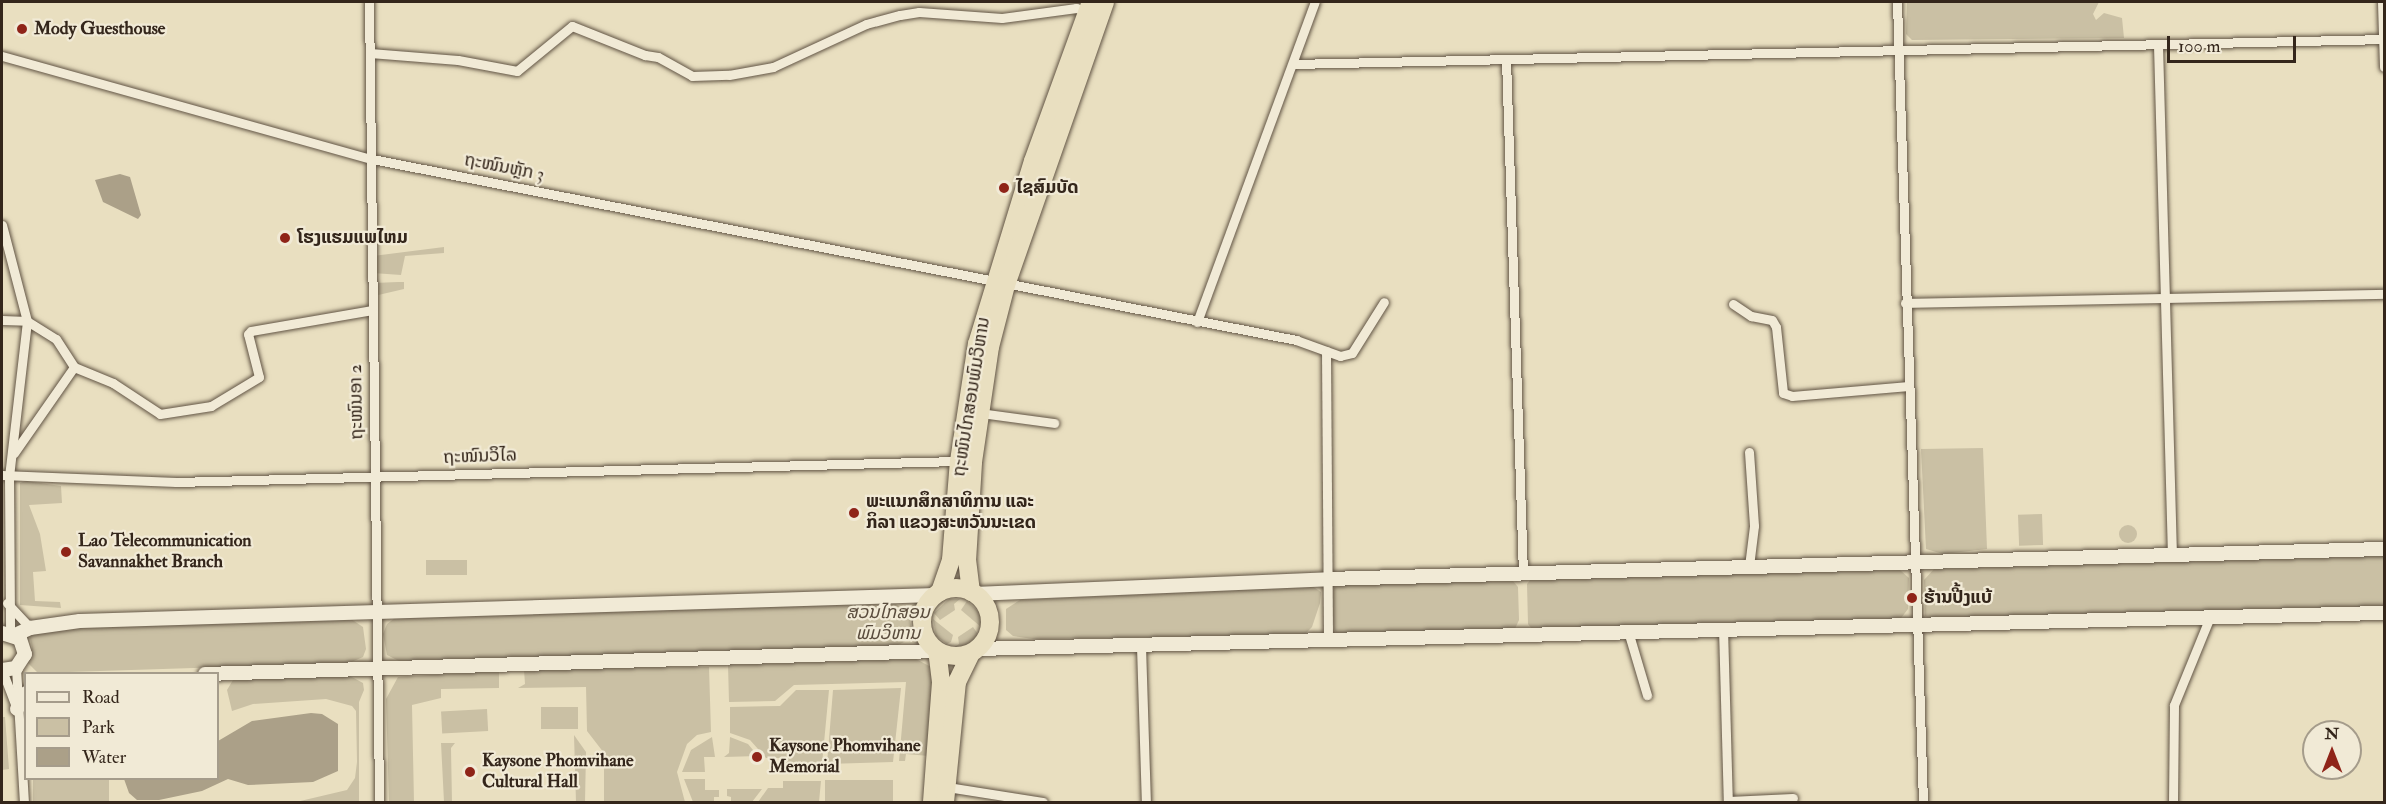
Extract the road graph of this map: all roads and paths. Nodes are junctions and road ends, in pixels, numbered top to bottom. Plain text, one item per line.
1 (369, 2) edge
2 (1105, 2) edge
3 (1315, 2) edge
4 (1897, 2) edge
5 (2382, 2) edge
6 (1089, 6) edge
7 (2384, 39) edge
8 (2158, 45) junction
9 (1899, 48) junction
10 (370, 53) junction
11 (2, 56) edge
12 (1506, 59) junction
13 (1293, 64) junction
14 (2385, 68) edge
15 (1061, 106) junction
16 (372, 159) junction
17 (2, 225) edge
18 (5, 248) edge
19 (1000, 284) junction
20 (2385, 294) edge
21 (2166, 297) junction
22 (1384, 302) dead end
23 (1905, 303) junction
24 (1733, 304) dead end
25 (372, 310) junction
26 (2, 320) edge
27 (27, 321) junction
28 (1197, 322) junction
29 (1326, 351) junction
30 (75, 367) junction
31 (1909, 386) junction
32 (980, 413) junction
33 (1054, 423) dead end
34 (1749, 452) dead end
35 (12, 456) junction
36 (959, 461) junction
37 (5, 476) edge
38 (374, 476) junction
39 (2385, 549) edge
40 (2172, 556) junction
41 (1917, 563) junction
42 (1749, 566) junction
43 (1523, 574) junction
44 (1328, 579) junction
45 (973, 593) junction
46 (938, 594) junction
47 (7, 603) junction
48 (2385, 613) edge
49 (376, 615) junction
50 (2210, 617) junction
51 (1918, 625) junction
52 (30, 628) junction
53 (1723, 628) junction
54 (1628, 631) junction
55 (7, 632) edge
56 (1328, 640) junction
57 (1141, 646) junction
58 (937, 651) junction
59 (974, 651) junction
60 (376, 666) junction
61 (22, 669) edge
62 (2, 670) edge
63 (219, 673) edge
64 (1647, 695) dead end
65 (24, 696) edge
66 (17, 708) junction
67 (943, 783) edge
68 (1792, 798) dead end
69 (24, 802) edge
70 (379, 802) edge
71 (932, 802) edge
72 (1043, 802) edge
73 (1146, 802) edge
74 (1728, 802) edge
75 (1923, 802) edge
76 (2173, 802) edge

1 - 10 street, ຖະໜົນອາ 2
2 - 15 highway, ຖະໜົນໄກສອນພົມວິຫານ
3 - 13 street
4 - 9 street
5 - 7 street
6 - 10 street
6 - 15 highway, ຖະໜົນໄກສອນພົມວິຫານ
7 - 8 street
7 - 14 street
8 - 9 street
8 - 21 street
9 - 12 street
9 - 23 street
10 - 16 street, ຖະໜົນອາ 2
11 - 16 street, ຖະໜົນຫຼັກ 3
12 - 13 street
12 - 43 street
13 - 28 street
15 - 19 highway, ຖະໜົນໄກສອນພົມວິຫານ
16 - 19 street, ຖະໜົນຫຼັກ 3
16 - 25 street, ຖະໜົນອາ 2
17 - 18 street
18 - 27 street
19 - 28 street, ຖະໜົນຫຼັກ 3
19 - 32 highway, ຖະໜົນໄກສອນພົມວິຫານ
19 - 36 highway, ຖະໜົນໄກສອນພົມວິຫານ
20 - 21 street
21 - 23 street
21 - 40 street
22 - 29 street
23 - 31 street
24 - 31 street
25 - 30 street
25 - 38 street, ຖະໜົນອາ 2
26 - 27 street
27 - 30 street
27 - 35 street
28 - 29 street, ຖະໜົນຫຼັກ 3
29 - 44 street
30 - 35 street
31 - 41 street
32 - 33 street
32 - 45 highway, ຖະໜົນໄກສອນພົມວິຫານ
34 - 42 street
35 - 37 street
36 - 38 street, ຖະໜົນວິໄລ
36 - 46 highway, ຖະໜົນໄກສອນພົມວິຫານ
37 - 38 street, ຖະໜົນວິໄລ
37 - 47 street
38 - 49 street, ຖະໜົນອາ 2
39 - 40 street
40 - 41 street
41 - 42 street
41 - 51 street
42 - 43 street
43 - 44 street
44 - 45 street
44 - 56 street
45 - 46 highway
45 - 59 highway
46 - 49 street
46 - 58 highway
47 - 52 street
47 - 55 street
48 - 50 street
49 - 52 street
49 - 60 street, ຖະໜົນອາ 2
50 - 51 street
50 - 76 street
51 - 53 street
51 - 75 street
52 - 55 street
53 - 54 street
53 - 74 street
54 - 56 street
54 - 64 street
55 - 61 street
56 - 57 street
57 - 59 street
57 - 73 street
58 - 59 highway
58 - 60 street
58 - 67 highway
59 - 67 highway
60 - 63 street
60 - 70 street, ຖະໜົນອາ 2
61 - 62 street
61 - 66 street
62 - 66 street
65 - 66 street
66 - 69 street
67 - 71 highway
67 - 72 street
68 - 74 street

